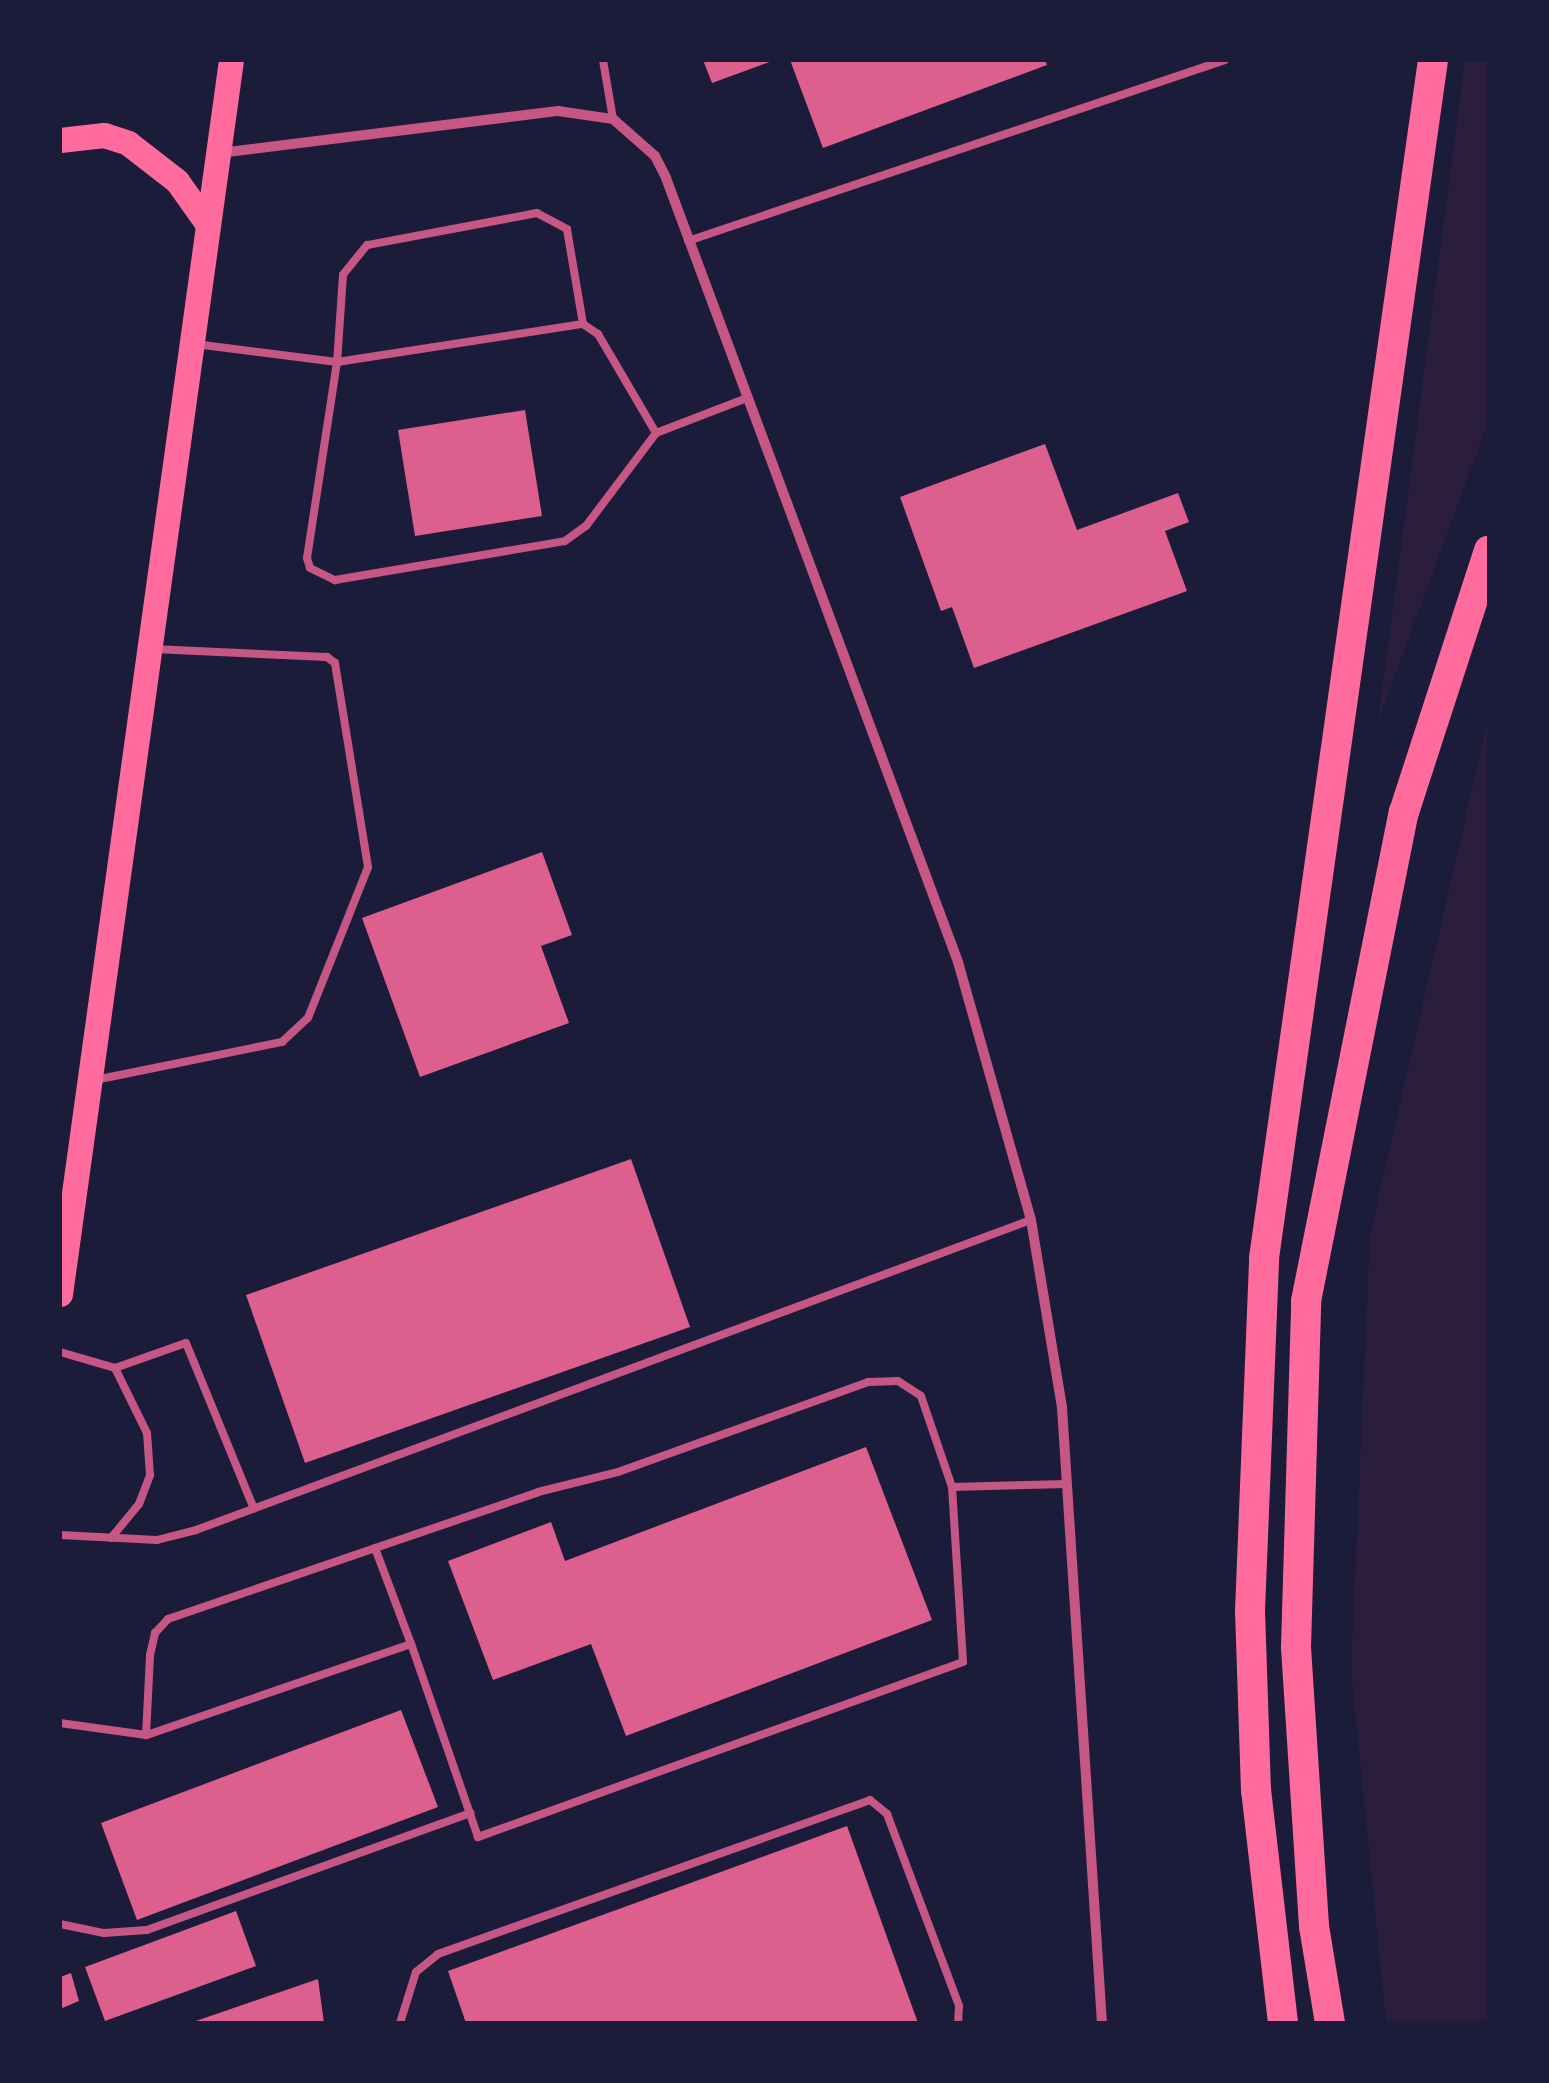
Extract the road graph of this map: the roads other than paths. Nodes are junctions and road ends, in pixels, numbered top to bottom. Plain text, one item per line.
1 (230, 60) edge
2 (603, 60) edge
3 (1225, 60) edge
4 (1434, 60) edge
5 (613, 119) junction
6 (60, 140) edge
7 (216, 154) junction
8 (206, 222) junction
9 (688, 241) junction
10 (583, 324) junction
11 (190, 344) junction
12 (337, 362) junction
13 (744, 400) junction
14 (656, 433) junction
15 (1489, 550) edge
16 (149, 649) junction
17 (90, 1081) junction
18 (67, 1194) edge
19 (1031, 1220) junction
20 (60, 1294) edge
21 (60, 1352) edge
22 (115, 1368) junction
23 (1067, 1484) junction
24 (952, 1486) junction
25 (254, 1509) junction
26 (60, 1535) edge
27 (110, 1538) junction
28 (375, 1548) junction
29 (411, 1644) junction
30 (60, 1722) edge
31 (146, 1736) junction
32 (470, 1812) junction
33 (60, 1924) edge
34 (400, 2023) edge
35 (958, 2023) edge
36 (1102, 2023) edge
37 (1283, 2023) edge
38 (1330, 2023) edge

1 - 7 main road
2 - 5 lane
3 - 9 lane
4 - 37 highway
5 - 7 street
5 - 9 street
6 - 8 main road
7 - 8 main road
8 - 11 main road
9 - 13 street
10 - 12 lane
10 - 12 lane
10 - 14 lane
11 - 12 lane
11 - 16 main road
12 - 14 lane
13 - 14 lane
13 - 19 street
15 - 38 highway
16 - 17 main road
16 - 17 lane
17 - 18 main road
18 - 20 main road
19 - 23 street
19 - 25 lane
21 - 22 lane
22 - 25 lane
22 - 27 lane
23 - 24 lane
23 - 36 street
24 - 28 lane
24 - 32 lane
25 - 27 lane
26 - 27 lane
28 - 29 lane
28 - 31 lane
29 - 31 lane
29 - 32 lane
30 - 31 lane
32 - 33 lane
34 - 35 lane

